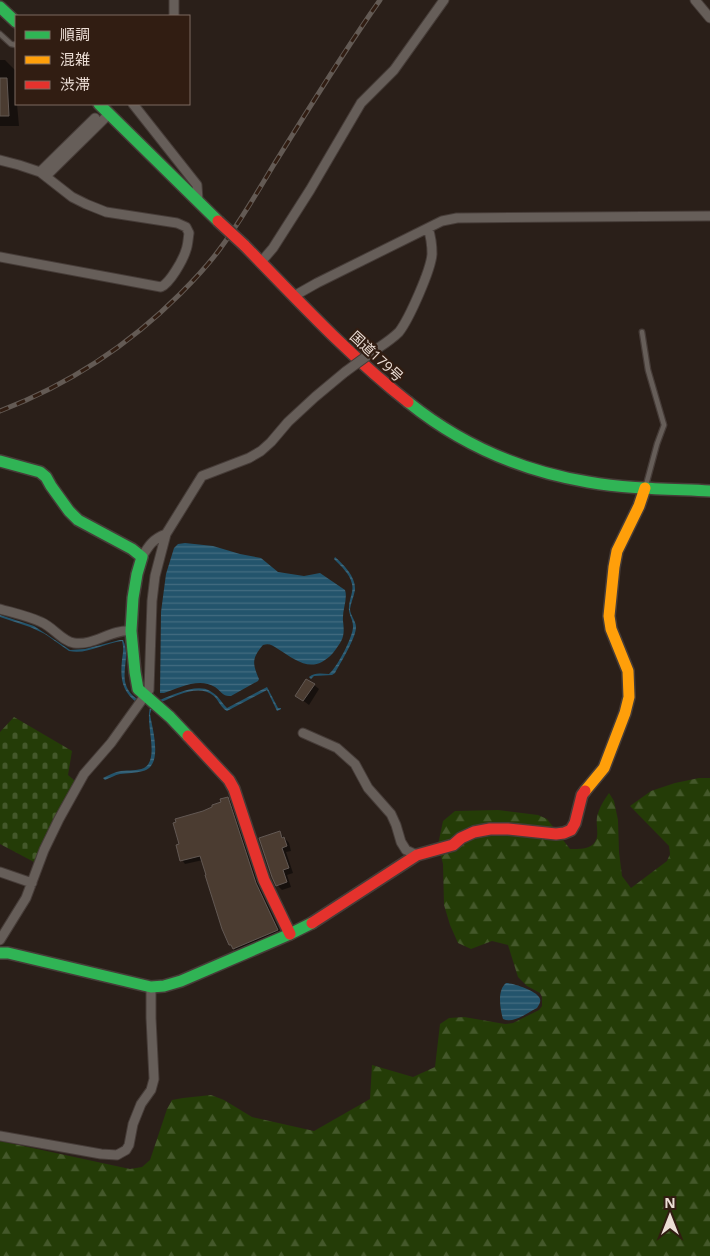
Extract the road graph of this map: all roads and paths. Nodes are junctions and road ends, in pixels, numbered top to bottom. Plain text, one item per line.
1 (174, 0) edge
2 (444, 0) edge
3 (694, 0) edge
4 (0, 7) edge
5 (174, 15) edge
6 (710, 18) edge
7 (15, 21) edge
8 (0, 34) edge
9 (15, 45) edge
10 (99, 105) edge
11 (134, 105) edge
12 (109, 114) junction
13 (95, 118) dead end
14 (0, 160) edge
15 (43, 174) junction
16 (198, 200) junction
17 (710, 216) edge
18 (428, 228) junction
19 (0, 257) edge
20 (261, 262) junction
21 (294, 296) junction
22 (642, 332) dead end
23 (0, 461) edge
24 (645, 490) junction
25 (710, 491) edge
26 (166, 534) junction
27 (142, 557) junction
28 (0, 609) edge
29 (131, 632) junction
30 (145, 696) junction
31 (303, 733) dead end
32 (417, 855) junction
33 (0, 872) edge
34 (32, 883) junction
35 (290, 934) junction
36 (0, 940) edge
37 (0, 953) edge
38 (151, 987) junction
39 (0, 1136) edge

1 - 5 street
2 - 20 street
3 - 6 street
4 - 7 main road
8 - 9 lane
10 - 12 main road, 国道179号
11 - 16 street
12 - 15 street
12 - 16 main road, 国道179号
13 - 15 street
14 - 15 street
15 - 19 street
16 - 20 main road, 国道179号, bridge
17 - 18 street
18 - 21 street
18 - 26 street, bridge
20 - 21 main road, 国道179号
21 - 24 main road, 国道179号
22 - 24 lane
23 - 27 main road
24 - 25 main road, 国道179号
24 - 32 main road
26 - 27 street
26 - 30 street
27 - 29 main road
28 - 29 street
29 - 30 main road
30 - 34 street
30 - 35 main road
31 - 32 street
32 - 35 main road
33 - 34 street
34 - 36 street
35 - 38 main road
37 - 38 main road
38 - 39 street

